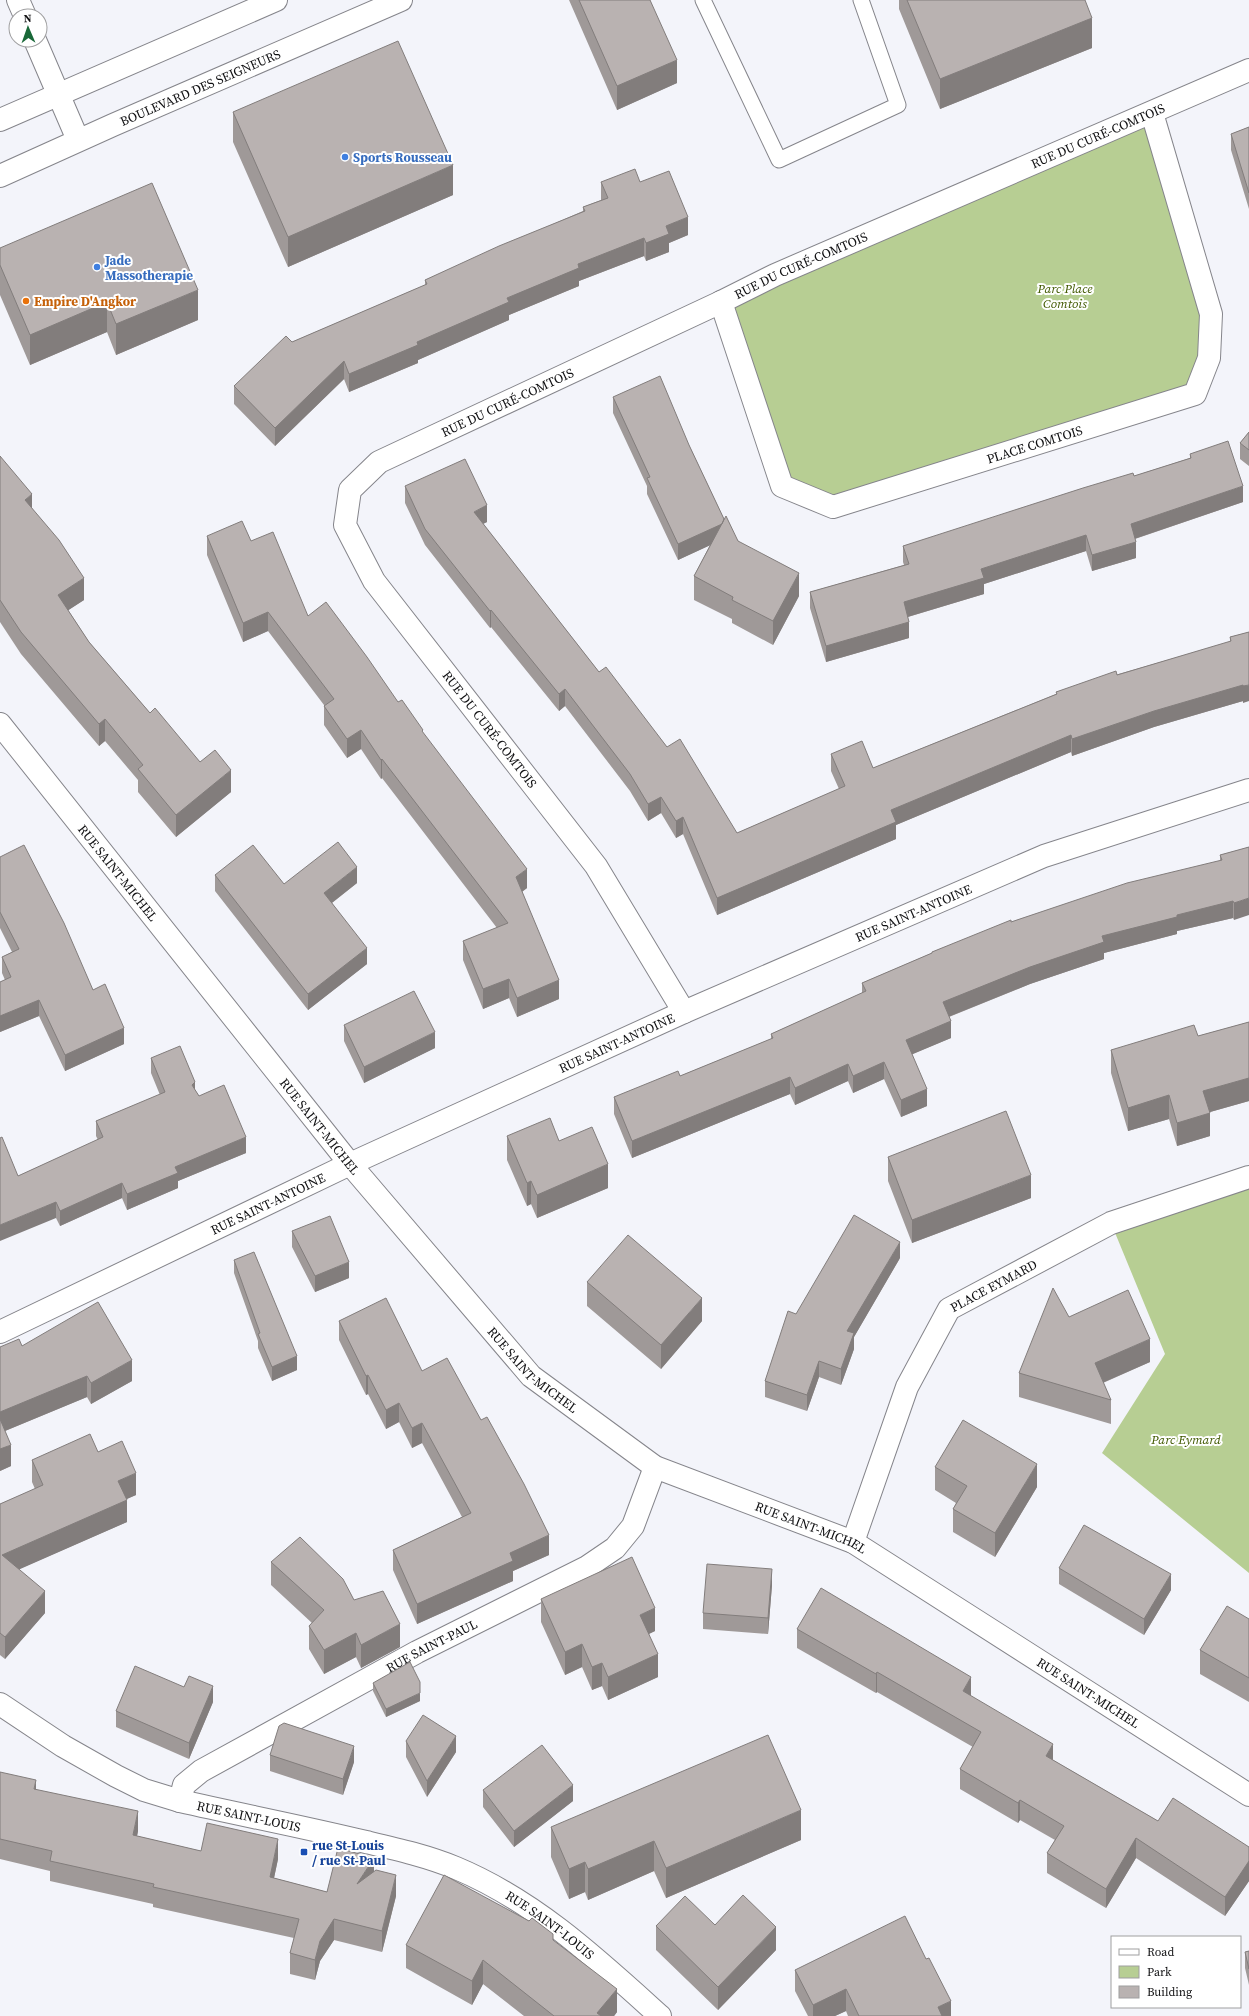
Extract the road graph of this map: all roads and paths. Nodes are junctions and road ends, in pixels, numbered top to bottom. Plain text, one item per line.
1 (276, 0) edge
2 (401, 0) edge
3 (703, 0) edge
4 (861, 0) edge
5 (37, 48) edge
6 (1249, 70) edge
7 (57, 95) junction
8 (1152, 113) junction
9 (0, 120) edge
10 (78, 140) junction
11 (0, 176) edge
12 (722, 302) junction
13 (0, 724) edge
14 (1249, 790) edge
15 (684, 1012) junction
16 (350, 1164) junction
17 (1249, 1177) edge
18 (0, 1332) edge
19 (655, 1467) junction
20 (852, 1542) junction
21 (0, 1704) edge
22 (1249, 1795) edge
23 (180, 1801) junction
24 (660, 2016) edge

1 - 7 street
2 - 10 street, BOULEVARD DES SEIGNEURS
3 - 4 lane
5 - 7 street
6 - 8 street, RUE DU CURÉ-COMTOIS
7 - 9 street
7 - 10 street
8 - 12 street, RUE DU CURÉ-COMTOIS
8 - 12 street, PLACE COMTOIS
10 - 11 street, BOULEVARD DES SEIGNEURS
12 - 15 street, RUE DU CURÉ-COMTOIS
13 - 16 street, RUE SAINT-MICHEL
14 - 15 street, RUE SAINT-ANTOINE
15 - 16 street, RUE SAINT-ANTOINE
16 - 18 street, RUE SAINT-ANTOINE
16 - 19 street, RUE SAINT-MICHEL
17 - 20 street, PLACE EYMARD
19 - 20 street, RUE SAINT-MICHEL
19 - 23 street, RUE SAINT-PAUL
20 - 22 street, RUE SAINT-MICHEL
21 - 23 street, RUE SAINT-LOUIS
23 - 24 street, RUE SAINT-LOUIS

